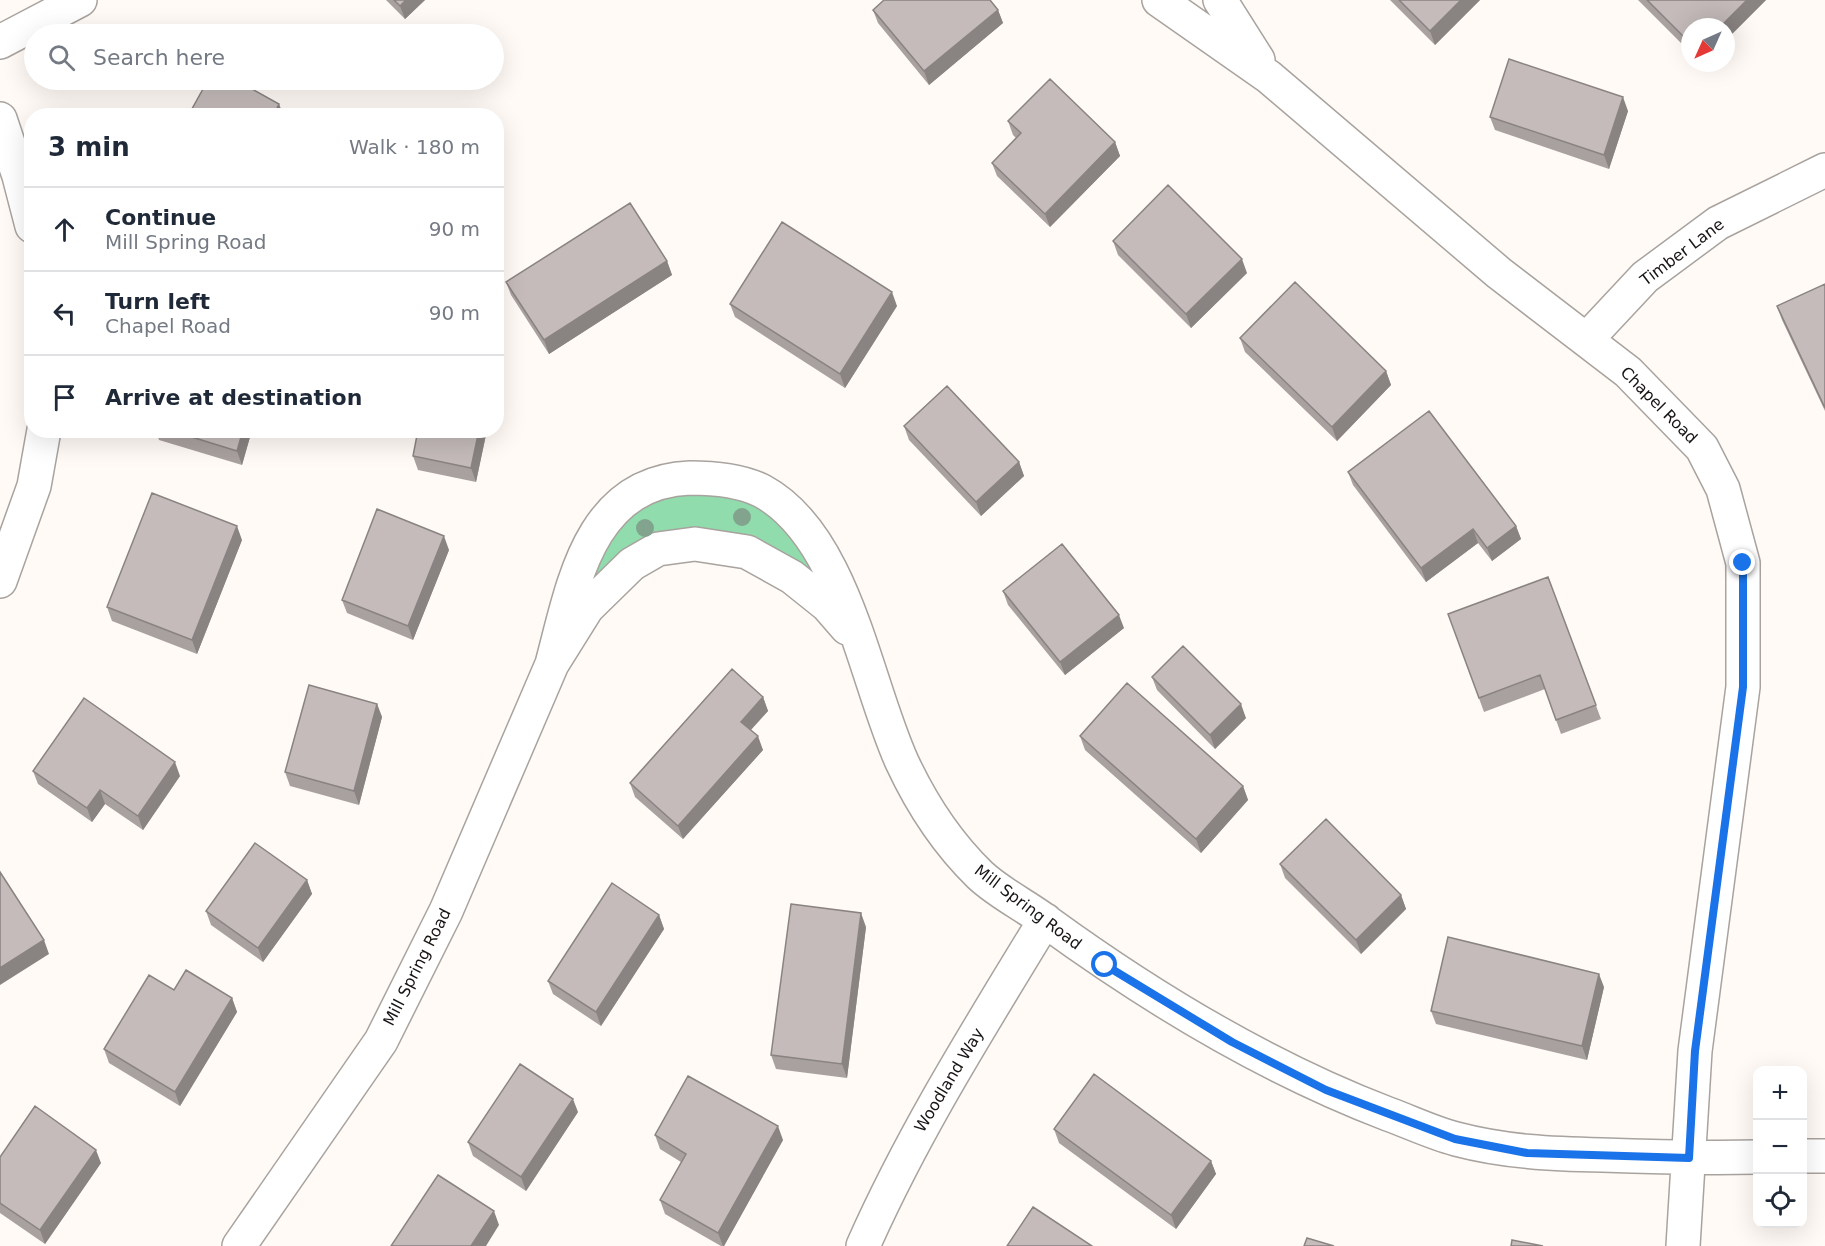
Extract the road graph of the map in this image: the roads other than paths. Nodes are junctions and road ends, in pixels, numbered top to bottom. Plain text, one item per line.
1 (80, 0) edge
2 (1159, 0) edge
3 (1220, 0) edge
4 (34, 24) edge
5 (24, 29) edge
6 (0, 42) edge
7 (1269, 77) junction
8 (0, 119) edge
9 (1825, 170) edge
10 (24, 195) edge
11 (1587, 339) junction
12 (43, 438) edge
13 (0, 581) edge
14 (858, 641) junction
15 (552, 664) junction
16 (1045, 920) junction
17 (1807, 1156) edge
18 (1825, 1156) edge
19 (1753, 1157) edge
20 (1689, 1158) junction
21 (239, 1246) edge
22 (863, 1246) edge
23 (1683, 1246) edge

1 - 4 street
2 - 7 street, Chapel Road
3 - 7 street, Chapel Road
5 - 6 street
7 - 11 street, Chapel Road
8 - 10 street
9 - 11 street, Timber Lane
11 - 20 street, Chapel Road
12 - 13 street
14 - 15 street, Mill Spring Road
14 - 15 street, Mill Spring Road
14 - 16 street, Mill Spring Road
15 - 21 street, Mill Spring Road
16 - 20 street, Mill Spring Road
16 - 22 street, Woodland Way
17 - 18 street
19 - 20 street, Mill Spring Road
20 - 23 street, Chapel Road

